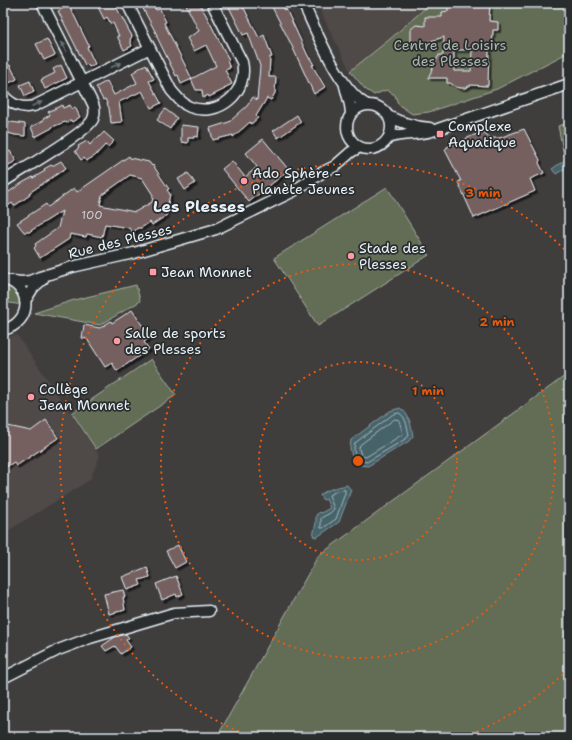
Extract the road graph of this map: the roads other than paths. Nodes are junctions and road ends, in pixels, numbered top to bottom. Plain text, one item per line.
1 (42, 3) edge
2 (128, 3) edge
3 (212, 3) edge
4 (302, 3) edge
5 (150, 48) junction
6 (82, 82) junction
7 (344, 84) junction
8 (569, 84) edge
9 (3, 95) edge
10 (367, 104) junction
11 (351, 113) junction
12 (388, 116) junction
13 (438, 129) junction
14 (349, 137) junction
15 (388, 138) junction
16 (360, 147) junction
17 (323, 172) junction
18 (3, 182) edge
19 (52, 274) junction
20 (7, 280) edge
21 (25, 301) junction
22 (3, 330) edge
23 (209, 611) dead end
24 (3, 678) edge

6 -> 1 street
2 - 5 street
3 - 5 street
4 - 7 street
6 -> 5 street
9 -> 6 street
6 - 18 street
7 - 10 street
7 - 11 street
8 - 13 street
10 - 11 street
10 - 12 street
11 - 14 street
12 - 13 street
12 - 15 street
13 - 15 street
14 - 16 street
14 - 17 street, Rue des Plesses
15 - 16 street
16 - 17 street, Rue des Plesses
17 - 19 street, Rue des Plesses
19 - 20 street, Rue des Plesses
19 - 21 street, Rue des Plesses
20 - 21 street
21 - 22 street
23 - 24 street

